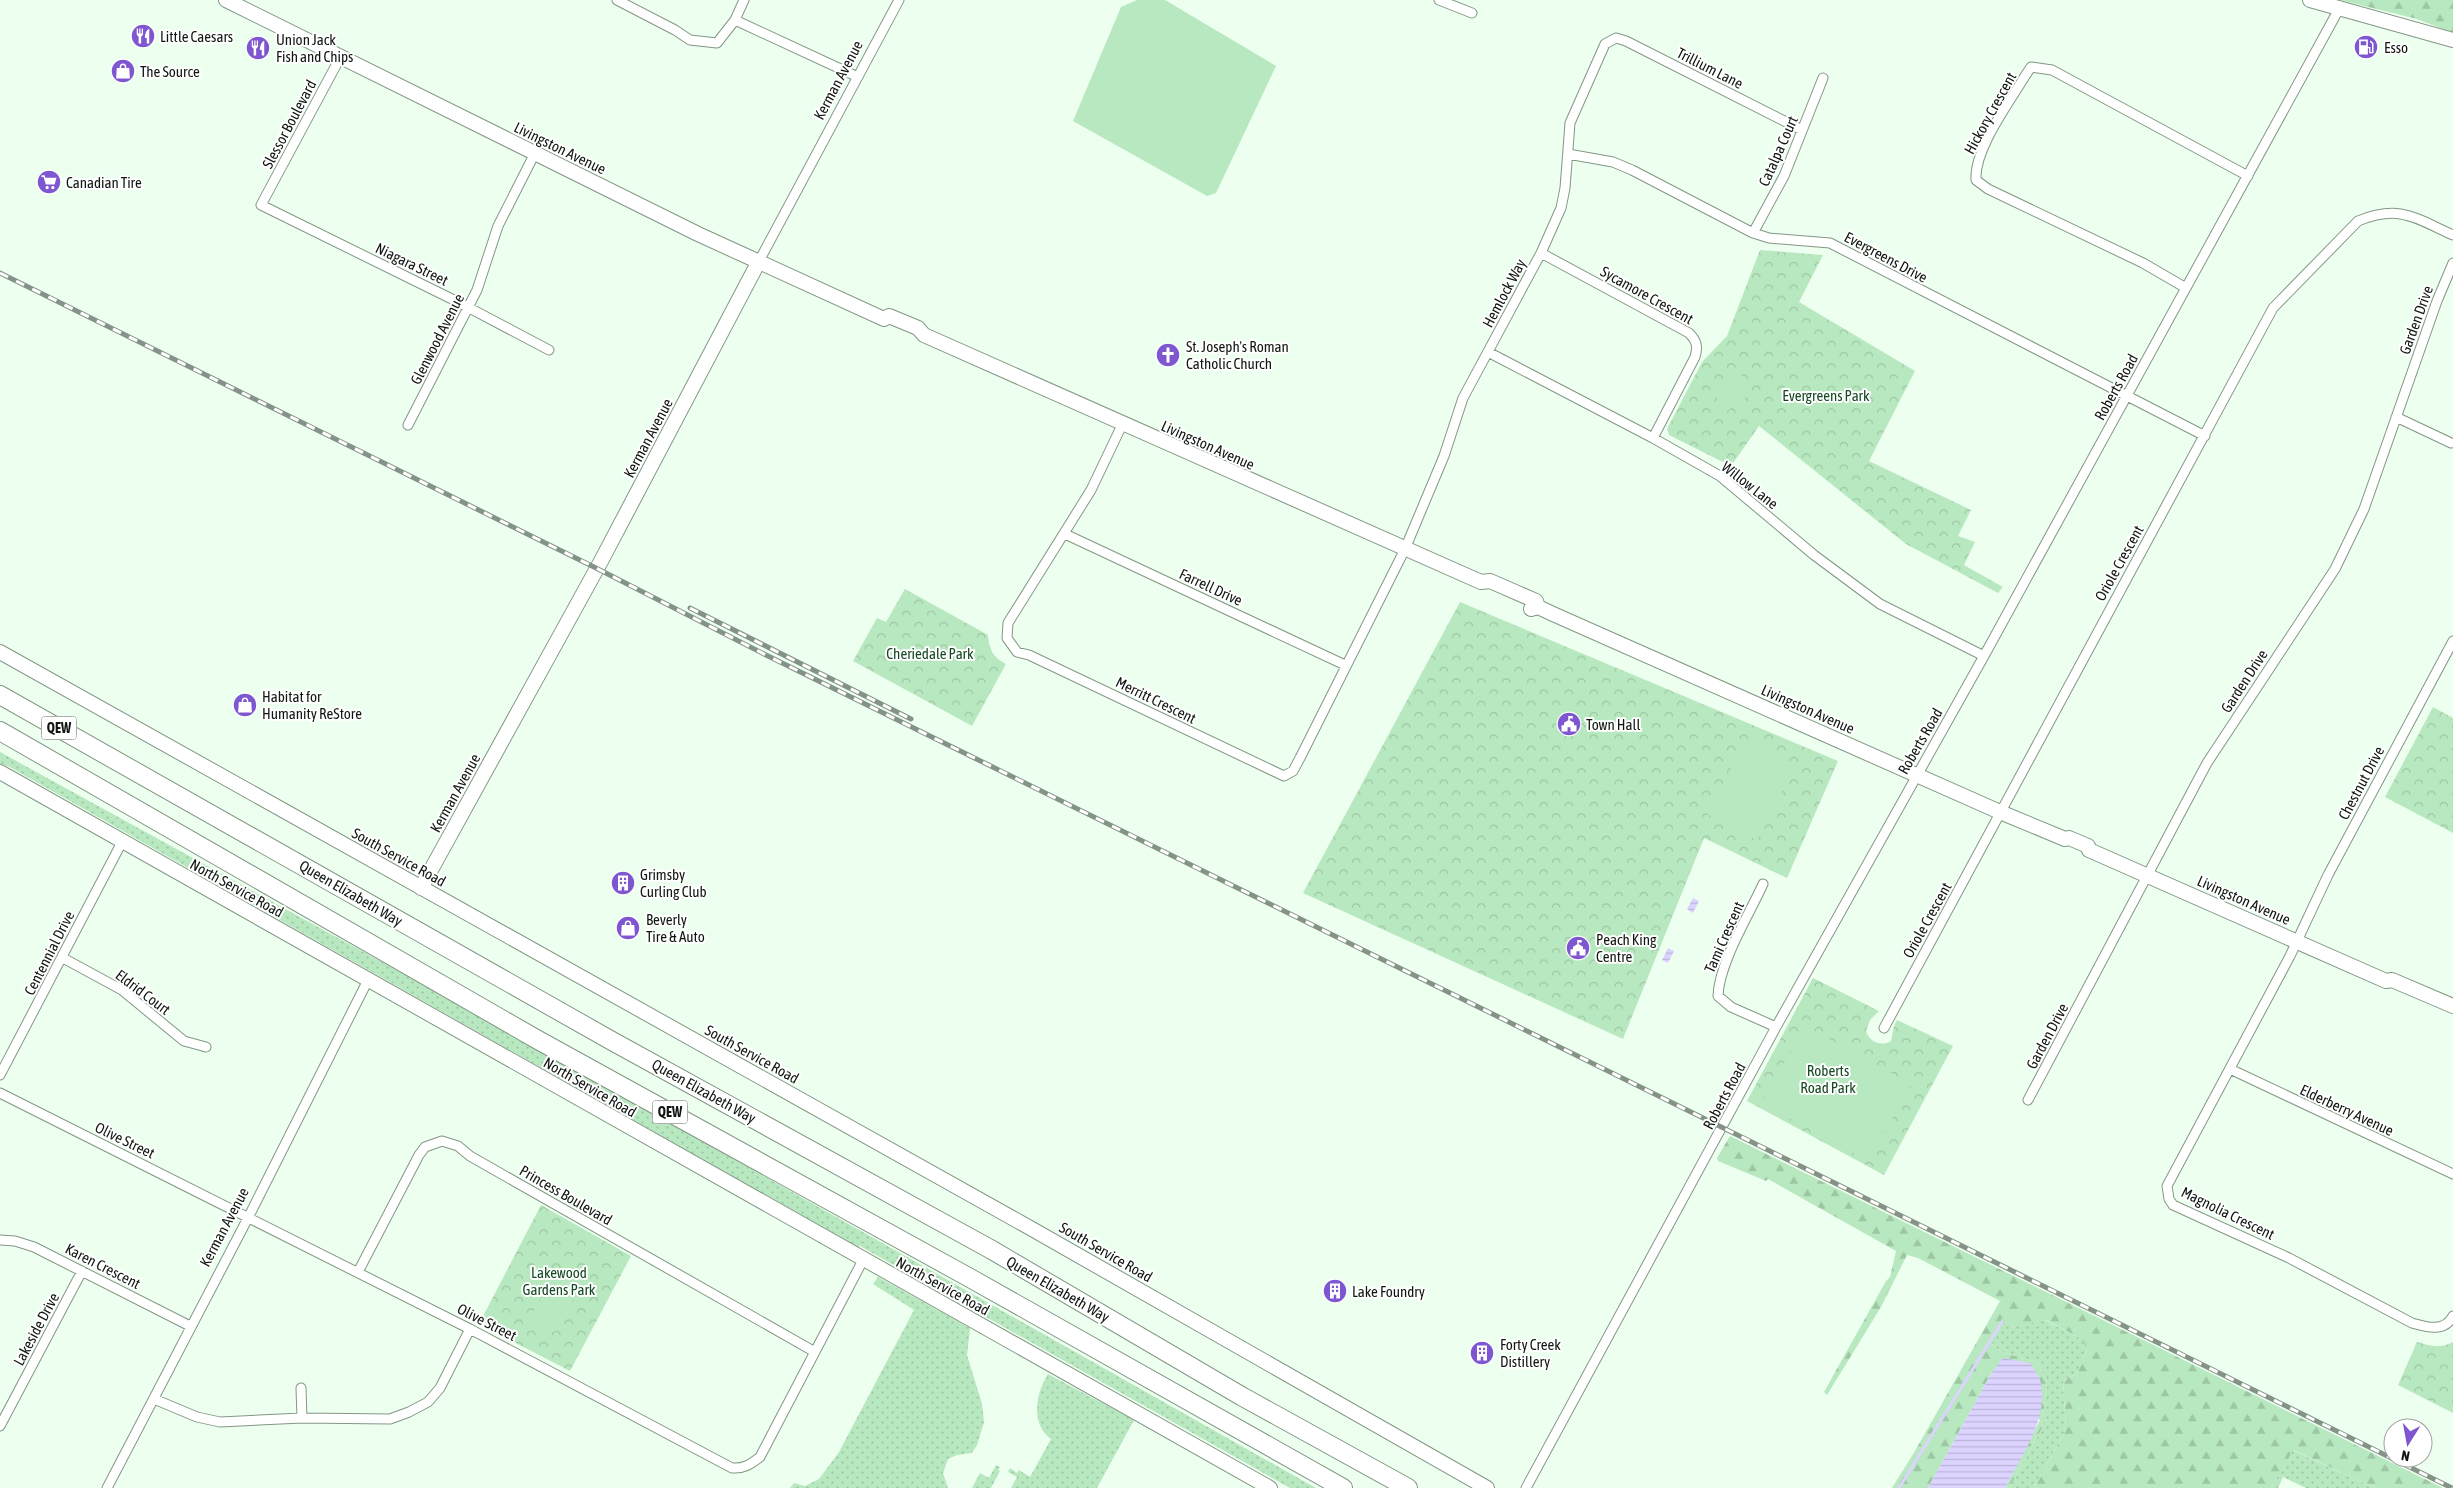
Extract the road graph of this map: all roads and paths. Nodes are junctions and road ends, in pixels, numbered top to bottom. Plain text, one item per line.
1 (617, 0) edge
2 (744, 0) edge
3 (899, 0) edge
4 (1439, 0) edge
5 (2310, 0) edge
6 (232, 1) edge
7 (2339, 9) junction
8 (1472, 13) dead end
9 (735, 20) junction
10 (2453, 40) edge
11 (1605, 44) joint
12 (342, 56) junction
13 (858, 78) junction
14 (1824, 78) dead end
15 (1802, 130) junction
16 (535, 154) junction
17 (1568, 154) junction
18 (2248, 176) junction
19 (261, 205) joint
20 (1753, 233) junction
21 (2453, 235) edge
22 (1541, 253) junction
23 (758, 263) junction
24 (2453, 264) edge
25 (2186, 288) junction
26 (468, 307) junction
27 (549, 350) dead end
28 (1488, 352) junction
29 (2126, 396) junction
30 (2396, 417) junction
31 (1122, 424) junction
32 (408, 426) dead end
33 (2205, 436) junction
34 (1653, 438) junction
35 (2452, 443) dead end
36 (1065, 534) junction
37 (1405, 549) junction
38 (2453, 640) edge
39 (0, 652) edge
40 (2450, 654) edge
41 (1984, 656) junction
42 (1345, 666) junction
43 (0, 695) edge
44 (0, 731) edge
45 (0, 772) edge
46 (1917, 775) junction
47 (2000, 812) junction
48 (122, 842) junction
49 (2147, 875) junction
50 (1764, 884) dead end
51 (421, 888) junction
52 (2297, 941) junction
53 (63, 958) junction
54 (368, 980) junction
55 (2386, 981) junction
56 (2453, 1006) edge
57 (2453, 1015) edge
58 (1776, 1027) junction
59 (1884, 1028) dead end
60 (206, 1047) dead end
61 (2230, 1069) junction
62 (0, 1075) edge
63 (0, 1093) edge
64 (2028, 1100) dead end
65 (2453, 1174) edge
66 (249, 1216) junction
67 (0, 1240) edge
68 (863, 1260) junction
69 (82, 1271) junction
70 (358, 1272) junction
71 (2453, 1316) edge
72 (190, 1326) junction
73 (470, 1329) junction
74 (815, 1352) junction
75 (301, 1388) dead end
76 (154, 1399) junction
77 (302, 1418) junction
78 (0, 1426) edge
79 (107, 1488) edge
80 (1270, 1488) edge
81 (1343, 1488) edge
82 (1408, 1488) edge
83 (1487, 1488) edge
84 (1526, 1488) edge

1 - 9 street
2 - 9 street
3 - 13 street, Kerman Avenue
4 - 8 street
5 - 7 street
6 - 12 street, Livingston Avenue
7 - 10 street
7 - 18 street, Roberts Road
9 - 13 street
11 - 15 street, Trillium Lane
11 - 17 street, Hemlock Way
12 - 16 street, Livingston Avenue
12 - 19 street, Slessor Boulevard
13 - 23 street, Kerman Avenue
14 - 15 street, Catalpa Court
15 - 20 street, Catalpa Court
16 - 23 street, Livingston Avenue
16 - 26 street, Glenwood Avenue
17 - 20 street, Evergreens Drive
17 - 22 street, Hemlock Way
18 - 25 street, Roberts Road
18 - 25 street, Hickory Crescent
19 - 26 street, Niagara Street
20 - 29 street, Evergreens Drive
21 - 33 street, Oriole Crescent
22 - 28 street, Hemlock Way
22 - 34 street, Sycamore Crescent
23 - 31 street, Livingston Avenue
23 - 51 street, Kerman Avenue
24 - 30 street, Garden Drive
25 - 29 street, Roberts Road
26 - 27 street, Niagara Street
26 - 32 street, Glenwood Avenue
28 - 34 street, Willow Lane
28 - 37 street, Hemlock Way
29 - 33 street, Evergreens Drive
29 - 41 street, Roberts Road
30 - 35 street
30 - 49 street, Garden Drive
31 - 36 street, Merritt Crescent
31 - 37 street, Livingston Avenue
33 - 47 street, Oriole Crescent
34 - 41 street, Willow Lane
36 - 42 street, Farrell Drive
36 - 42 street, Merritt Crescent
37 - 42 street, Merritt Crescent
37 - 46 street, Livingston Avenue
38 - 40 street, Chestnut Drive
39 - 51 street, South Service Road
40 - 52 street, Chestnut Drive
41 - 46 street, Roberts Road
43 - 82 highway, Queen Elizabeth Way / QEW
44 - 81 highway, QEW
45 - 48 street, North Service Road
46 - 47 street, Livingston Avenue
46 - 58 street, Roberts Road
47 - 49 street, Livingston Avenue
47 - 59 street, Oriole Crescent
48 - 53 street, Centennial Drive
48 - 54 street, North Service Road
49 - 52 street, Livingston Avenue
49 - 64 street, Garden Drive
50 - 58 street, Tami Crescent
51 - 83 street, South Service Road
52 - 55 street, Livingston Avenue
52 - 61 street, Magnolia Crescent
53 - 60 street, Eldrid Court
53 - 62 street, Centennial Drive
54 - 66 street, Kerman Avenue
54 - 68 street, North Service Road
55 - 56 street, Livingston Avenue
55 - 57 street, Livingston Avenue
58 - 84 street, Roberts Road
61 - 65 street, Elderberry Avenue
61 - 71 street, Magnolia Crescent
63 - 66 street, Olive Street
66 - 70 street, Olive Street
66 - 72 street, Kerman Avenue
67 - 69 street, Karen Crescent
68 - 74 street, Olive Street
68 - 80 street, North Service Road
69 - 72 street, Karen Crescent
69 - 78 street, Lakeside Drive
70 - 73 street, Olive Street
70 - 74 street, Princess Boulevard
72 - 76 street, Kerman Avenue
73 - 74 street, Olive Street
73 - 77 street
75 - 77 street
76 - 77 street
76 - 79 street, Kerman Avenue

